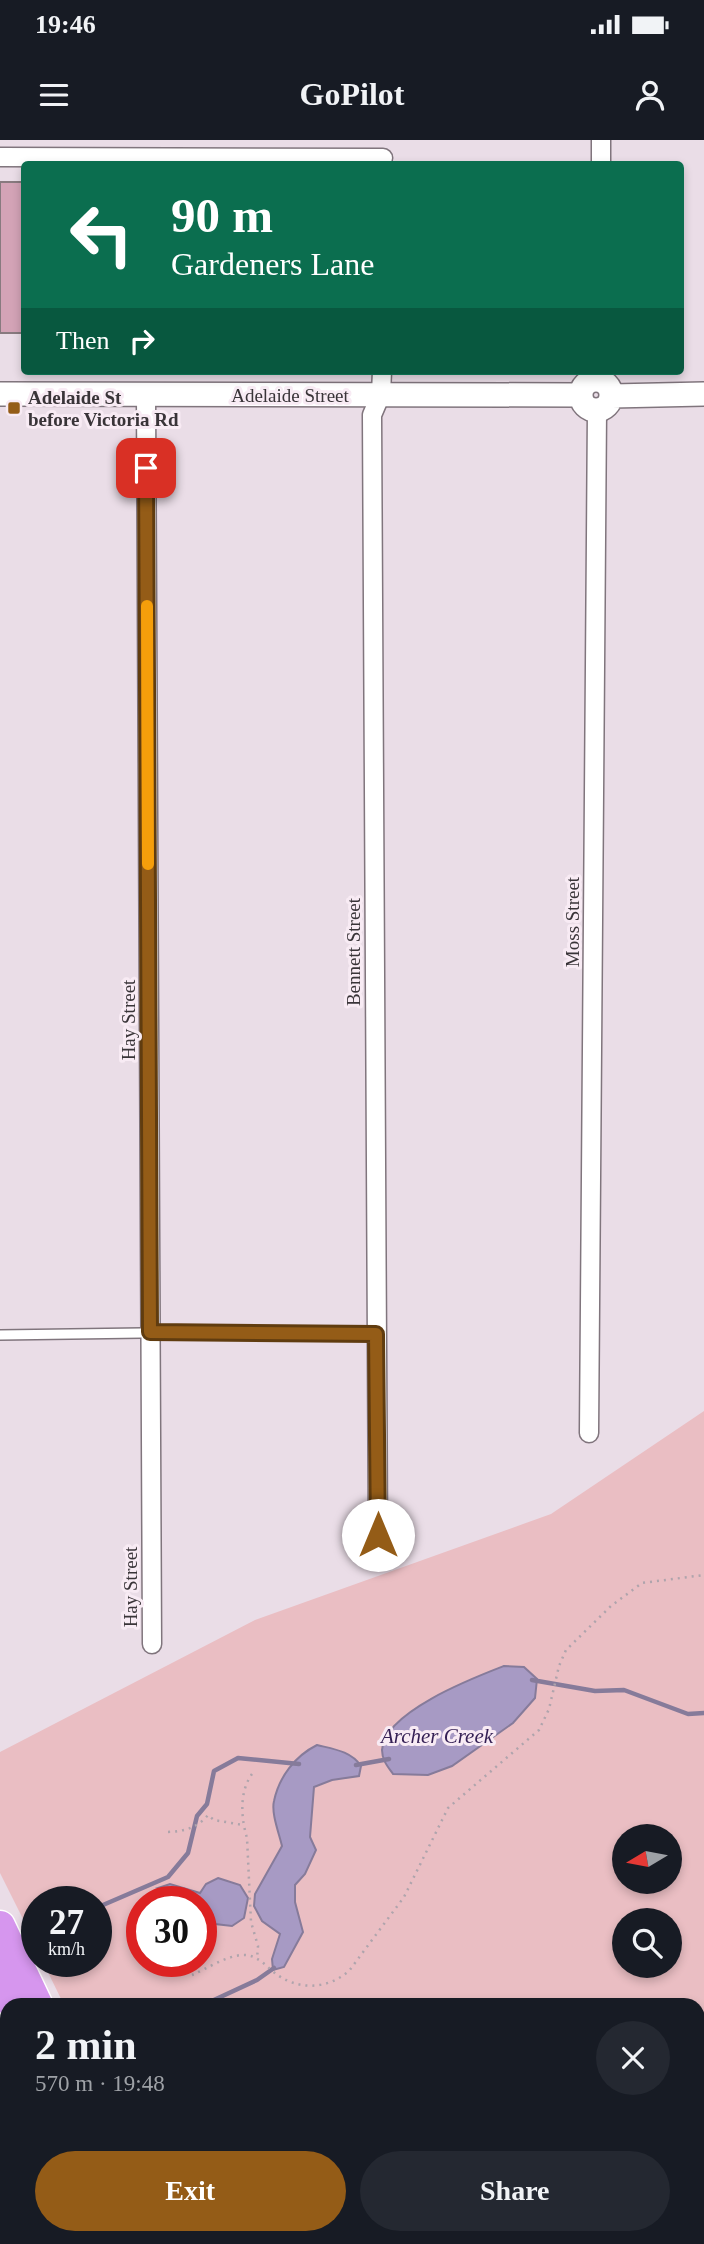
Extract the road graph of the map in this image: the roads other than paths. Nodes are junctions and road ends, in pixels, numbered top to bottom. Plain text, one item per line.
1 (383, 140) edge
2 (601, 140) edge
3 (0, 158) edge
4 (383, 161) edge
5 (601, 161) edge
6 (382, 375) edge
7 (598, 390) edge
8 (0, 394) edge
9 (382, 394) junction
10 (704, 394) edge
11 (146, 395) junction
12 (150, 1332) junction
13 (376, 1334) junction
14 (0, 1335) edge
15 (589, 1433) dead end
16 (378, 1535) dead end
17 (152, 1644) dead end
18 (0, 1926) edge
19 (0, 1974) edge
20 (10, 1998) edge
21 (34, 1998) edge

1 - 4 street
2 - 5 street
3 - 4 street
6 - 9 street, Bennett Street
7 - 9 street, Adelaide Street
7 - 10 street, Adelaide Street
7 - 15 street, Moss Street
8 - 11 street, Adelaide Street
9 - 11 street, Adelaide Street
9 - 13 street, Bennett Street
11 - 12 street, Hay Street
12 - 13 lane
12 - 14 lane
12 - 17 street, Hay Street
13 - 16 street, Bennett Street
18 - 21 highway
19 - 20 highway

